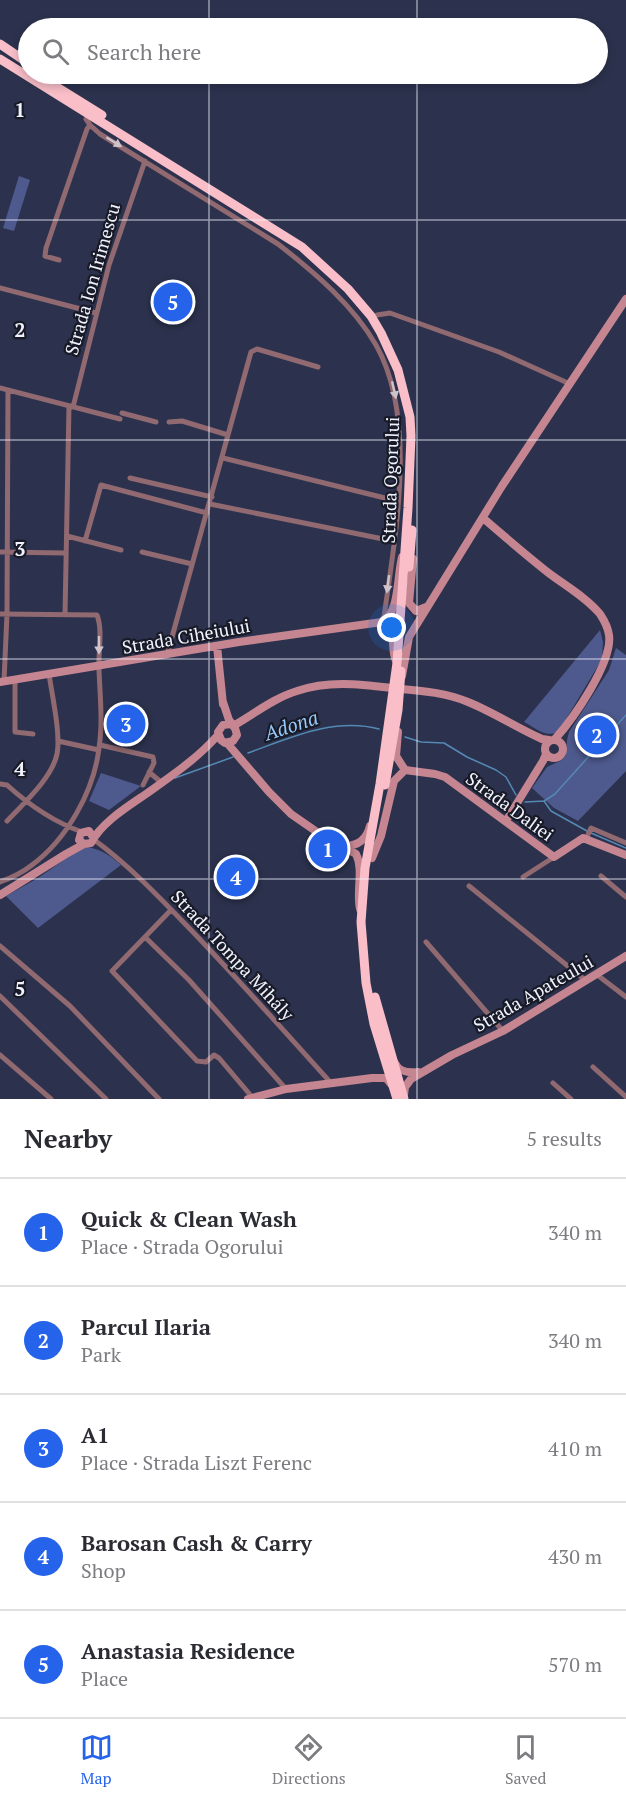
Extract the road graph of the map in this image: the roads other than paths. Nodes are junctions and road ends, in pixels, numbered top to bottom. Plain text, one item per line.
1 (0, 44) edge
2 (18, 56) edge
3 (2, 59) edge
4 (18, 65) edge
5 (18, 69) edge
6 (18, 71) edge
7 (36, 84) edge
8 (42, 84) edge
9 (52, 84) edge
10 (61, 84) edge
11 (93, 110) junction
12 (88, 122) junction
13 (124, 136) junction
14 (146, 161) junction
15 (59, 260) dead end
16 (0, 288) edge
17 (626, 299) edge
18 (96, 313) junction
19 (377, 315) junction
20 (318, 367) dead end
21 (570, 384) junction
22 (0, 388) edge
23 (9, 390) junction
24 (71, 406) junction
25 (122, 413) dead end
26 (120, 419) dead end
27 (156, 422) dead end
28 (169, 422) dead end
29 (228, 435) junction
30 (223, 458) junction
31 (130, 477) dead end
32 (212, 497) junction
33 (397, 501) junction
34 (210, 504) junction
35 (207, 513) junction
36 (483, 518) junction
37 (67, 537) junction
38 (85, 541) junction
39 (393, 541) junction
40 (408, 543) junction
41 (121, 550) dead end
42 (3, 552) edge
43 (142, 552) dead end
44 (65, 553) junction
45 (192, 564) junction
46 (430, 604) junction
47 (0, 614) edge
48 (8, 615) junction
49 (65, 615) junction
50 (378, 623) junction
51 (217, 646) junction
52 (168, 655) junction
53 (397, 663) junction
54 (99, 666) junction
55 (50, 675) junction
56 (15, 679) junction
57 (2, 682) edge
58 (400, 684) junction
59 (580, 704) junction
60 (398, 710) junction
61 (256, 713) junction
62 (229, 725) junction
63 (33, 734) dead end
64 (218, 735) junction
65 (237, 737) junction
66 (58, 741) junction
67 (226, 743) junction
68 (549, 745) junction
69 (562, 745) junction
70 (99, 748) junction
71 (198, 754) junction
72 (554, 758) junction
73 (250, 768) junction
74 (405, 770) junction
75 (149, 772) junction
76 (162, 783) junction
77 (0, 784) edge
78 (380, 784) junction
79 (142, 785) dead end
80 (528, 786) junction
81 (25, 802) junction
82 (7, 821) dead end
83 (506, 821) junction
84 (68, 826) junction
85 (86, 838) junction
86 (586, 839) junction
87 (626, 843) edge
88 (343, 846) junction
89 (626, 855) edge
90 (554, 857) junction
91 (372, 858) junction
92 (601, 876) dead end
93 (523, 877) dead end
94 (0, 882) edge
95 (469, 886) dead end
96 (0, 895) edge
97 (626, 897) edge
98 (171, 910) junction
99 (361, 913) junction
100 (145, 938) junction
101 (426, 942) dead end
102 (0, 946) edge
103 (626, 956) edge
104 (596, 974) junction
105 (585, 980) junction
106 (0, 996) edge
107 (626, 997) edge
108 (503, 1031) junction
109 (388, 1044) junction
110 (0, 1055) edge
111 (384, 1059) junction
112 (593, 1068) dead end
113 (423, 1072) junction
114 (372, 1078) junction
115 (331, 1083) junction
116 (553, 1083) dead end
117 (286, 1089) junction
118 (396, 1095) edge
119 (626, 1097) edge
120 (250, 1098) edge
121 (51, 1099) edge
122 (106, 1099) edge
123 (159, 1099) edge
124 (405, 1099) edge
125 (571, 1099) edge

1 - 2 highway
3 - 4 highway
3 - 5 highway, Strada Ogorului
3 - 6 highway
7 - 12 highway
8 - 13 highway, Strada Ogorului
9 - 11 highway, Strada Ogorului
10 - 11 highway
11 - 19 highway, Strada Ogorului
12 - 13 highway
12 -> 14 street
12 - 15 street
13 - 40 highway, Strada Ogorului
14 - 18 street, Strada Ion Irimescu
14 -> 33 street
16 - 18 street
17 - 21 street
18 - 24 street, Strada Ion Irimescu
19 - 21 street
19 - 40 highway, Strada Ogorului
20 - 29 street
21 - 36 street
22 - 23 street
23 - 24 street
23 - 42 street
24 - 26 street
24 - 37 street, Strada Ion Irimescu
25 - 27 street
28 - 29 street
29 - 30 street
30 - 32 street
30 - 33 street
31 - 32 street
32 - 34 street
33 - 39 street
34 - 35 street
34 - 39 street
35 - 38 street
35 - 45 street
36 - 46 street
36 - 59 street
37 - 38 street
37 - 44 street, Strada Ion Irimescu
38 - 41 street
39 -> 50 street
40 - 46 street
40 - 50 street
40 - 53 highway, Strada Ogorului
40 - 58 highway, Strada Ogorului
42 - 44 street
42 - 48 street
43 - 45 street
44 - 49 street, Strada Ion Irimescu
45 - 52 street
46 - 58 street
47 - 48 street
48 - 49 street
48 - 57 street
49 -> 54 street
50 - 51 street, Strada Ciheiului
50 - 53 street
51 - 52 street, Strada Ciheiului
51 - 62 street
52 - 54 street, Strada Ciheiului
53 - 78 highway, Strada Ogorului
54 - 55 street, Strada Ciheiului
54 - 70 street
55 - 56 street, Strada Ciheiului
55 - 66 street
56 - 57 street, Strada Ciheiului
56 - 63 street
58 - 60 highway, Strada Ogorului
59 - 68 street
59 - 69 street
60 - 74 street
60 - 91 highway, Strada Ogorului
61 - 62 street
61 - 65 street
61 - 68 street
62 - 64 street
62 - 65 street
64 - 67 street
64 - 71 street
65 - 67 street
65 - 73 street
66 - 70 street
66 - 81 street
67 - 71 street
67 - 73 street
68 - 69 street
68 - 72 street
68 - 80 street
69 - 72 street
70 - 75 street
70 - 84 street
71 - 76 street
72 - 80 street
73 - 88 street
74 - 83 street, Strada Daliei
74 - 91 street
75 - 76 street
75 - 79 street
76 - 85 street
77 - 81 street, Strada Tompa Mihály
78 - 88 street
78 - 99 highway, Strada Ogorului
80 - 83 street
81 - 82 street
81 - 84 street, Strada Tompa Mihály
83 - 90 street, Strada Daliei
84 - 85 street, Strada Tompa Mihály
84 - 94 street
85 - 96 street
85 - 98 street, Strada Tompa Mihály
86 - 87 street
86 - 89 street
86 - 90 street, Strada Daliei
88 - 99 street
90 - 93 street
91 - 109 highway, Strada Ogorului
92 - 97 street
95 - 105 street
98 - 100 street
98 - 115 street, Strada Tompa Mihály
99 - 111 highway, Strada Ogorului
100 - 117 street
100 - 120 street
101 - 108 street
102 - 123 street
103 - 104 street, Strada Apateului
104 - 105 street, Strada Apateului
104 - 107 street
105 - 108 street, Strada Apateului
106 - 122 street
108 - 113 street, Strada Apateului
109 - 113 street
109 - 124 highway, Strada Ogorului
110 - 121 street
111 - 114 street
111 - 118 highway, Strada Ogorului
112 - 119 street
113 - 124 street, Strada Apateului
114 - 115 street
114 - 118 street
115 - 117 street
116 - 125 street
117 - 120 street

